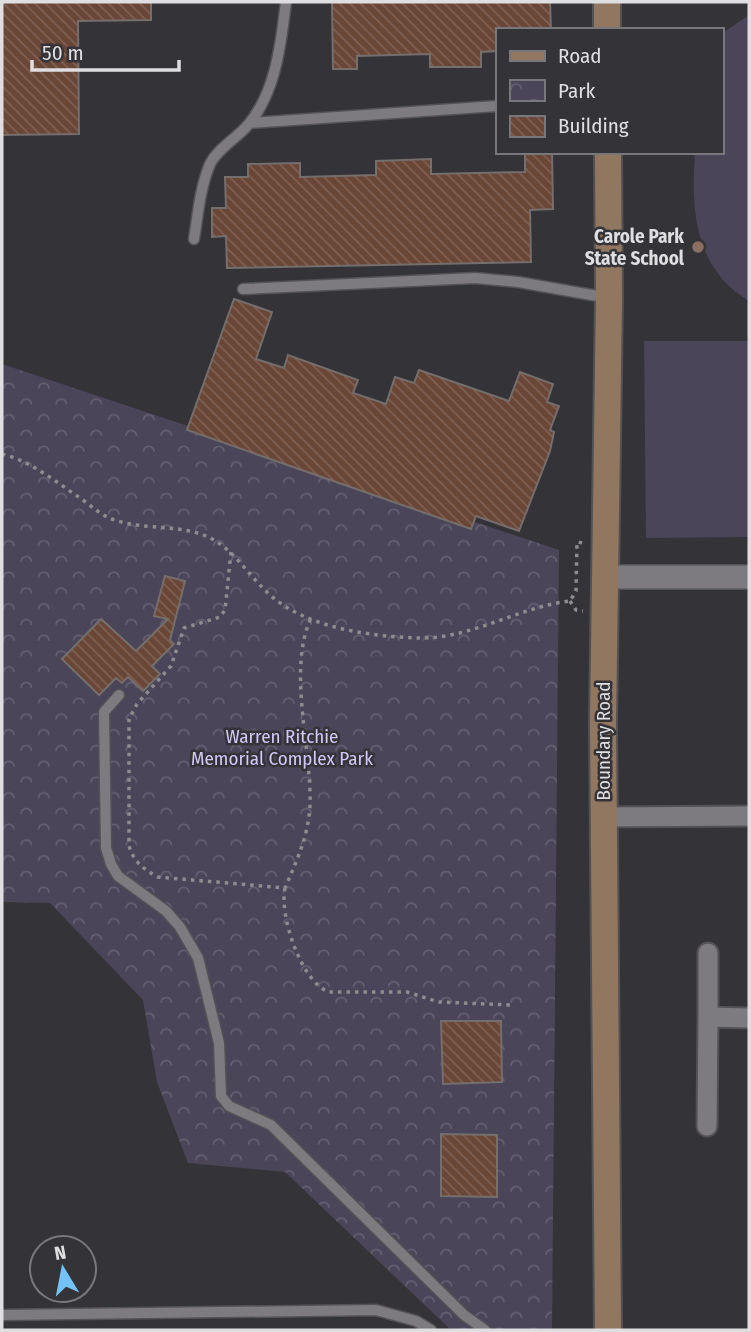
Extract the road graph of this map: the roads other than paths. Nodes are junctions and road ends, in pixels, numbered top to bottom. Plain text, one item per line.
1 (286, 2) edge
2 (607, 2) edge
3 (607, 28) edge
4 (496, 106) edge
5 (250, 123) junction
6 (608, 154) edge
7 (194, 239) dead end
8 (243, 289) dead end
9 (609, 298) junction
10 (604, 577) junction
11 (749, 577) edge
12 (119, 695) dead end
13 (749, 816) edge
14 (603, 817) junction
15 (708, 953) dead end
16 (708, 1017) junction
17 (749, 1018) edge
18 (707, 1126) dead end
19 (2, 1315) edge
20 (603, 1325) edge
21 (431, 1330) edge
22 (485, 1330) edge

1 - 5 lane
2 - 3 main road
4 - 5 lane
5 - 7 lane
6 - 9 main road, Boundary Road
8 - 9 lane
9 - 10 main road, Boundary Road
10 - 11 street
10 - 14 main road, Boundary Road
12 - 22 lane
13 - 14 street
14 - 20 main road, Boundary Road
15 - 16 street
16 - 17 street
16 - 18 street
19 - 21 lane

